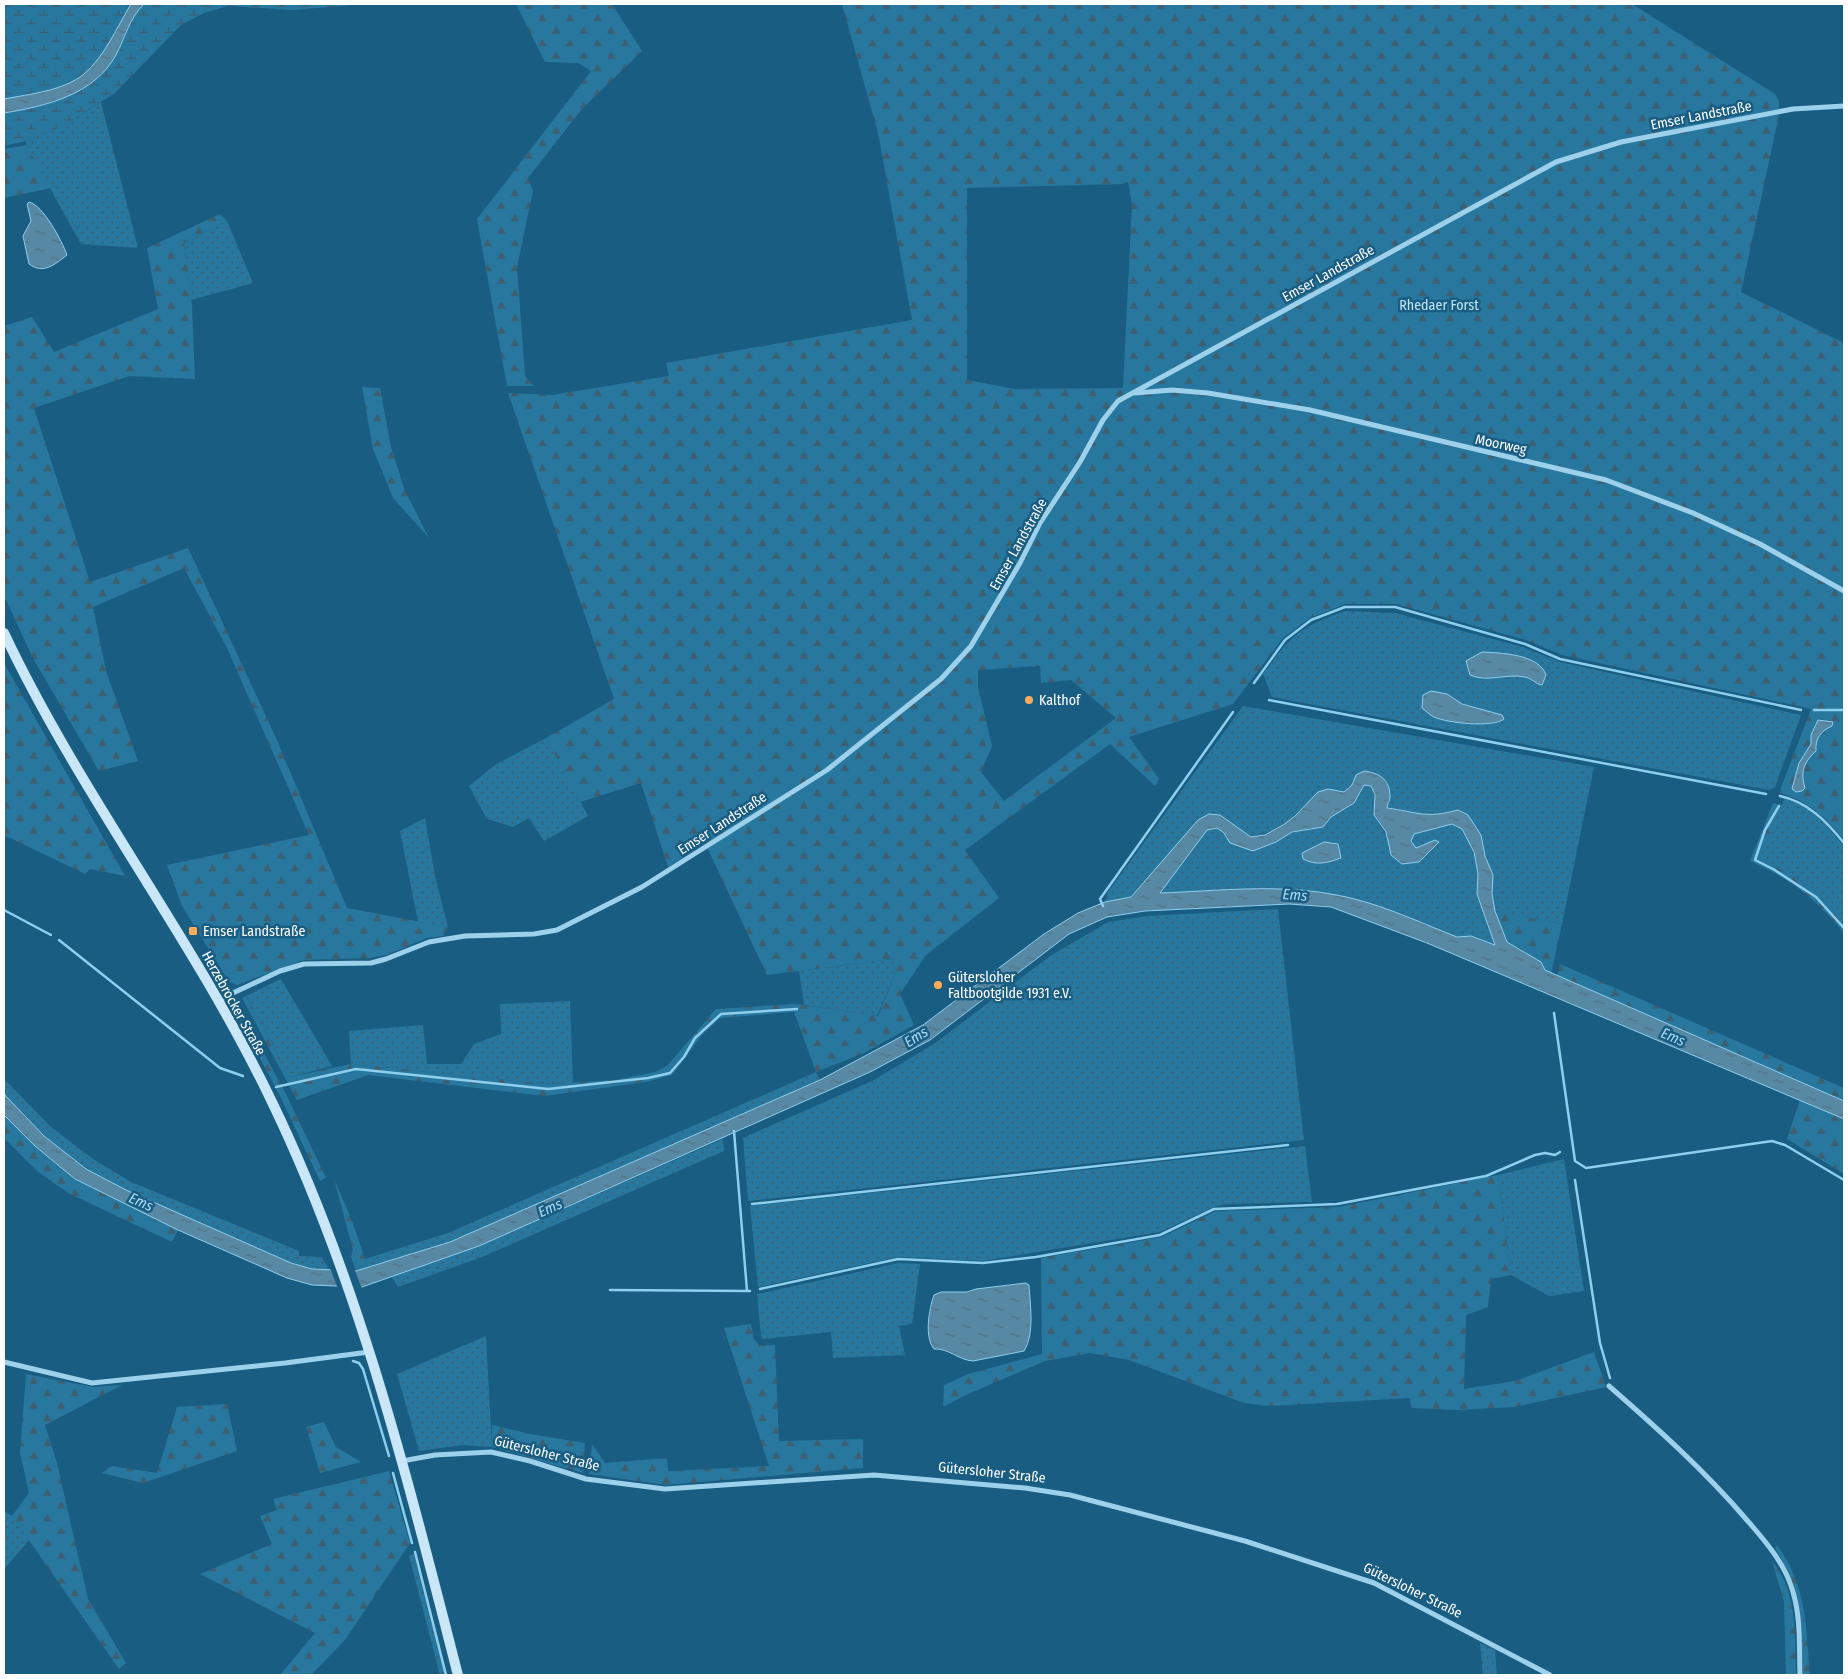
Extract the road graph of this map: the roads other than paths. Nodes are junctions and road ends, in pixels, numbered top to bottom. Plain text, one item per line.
1 (1844, 106) edge
2 (1132, 393) junction
3 (1844, 591) edge
4 (4, 633) edge
5 (218, 1000) junction
6 (369, 1352) junction
7 (4, 1362) edge
8 (1609, 1386) dead end
9 (401, 1461) junction
10 (458, 1675) edge
11 (1550, 1675) edge
12 (1800, 1675) edge

1 - 2 street, Emser Landstraße
2 - 3 street, Moorweg
2 - 5 street, Emser Landstraße
4 - 5 main road, Herzebrocker Straße
5 - 6 main road, Herzebrocker Straße
6 - 7 street
6 - 9 main road
8 - 12 street
9 - 10 main road
9 - 11 street, Gütersloher Straße

